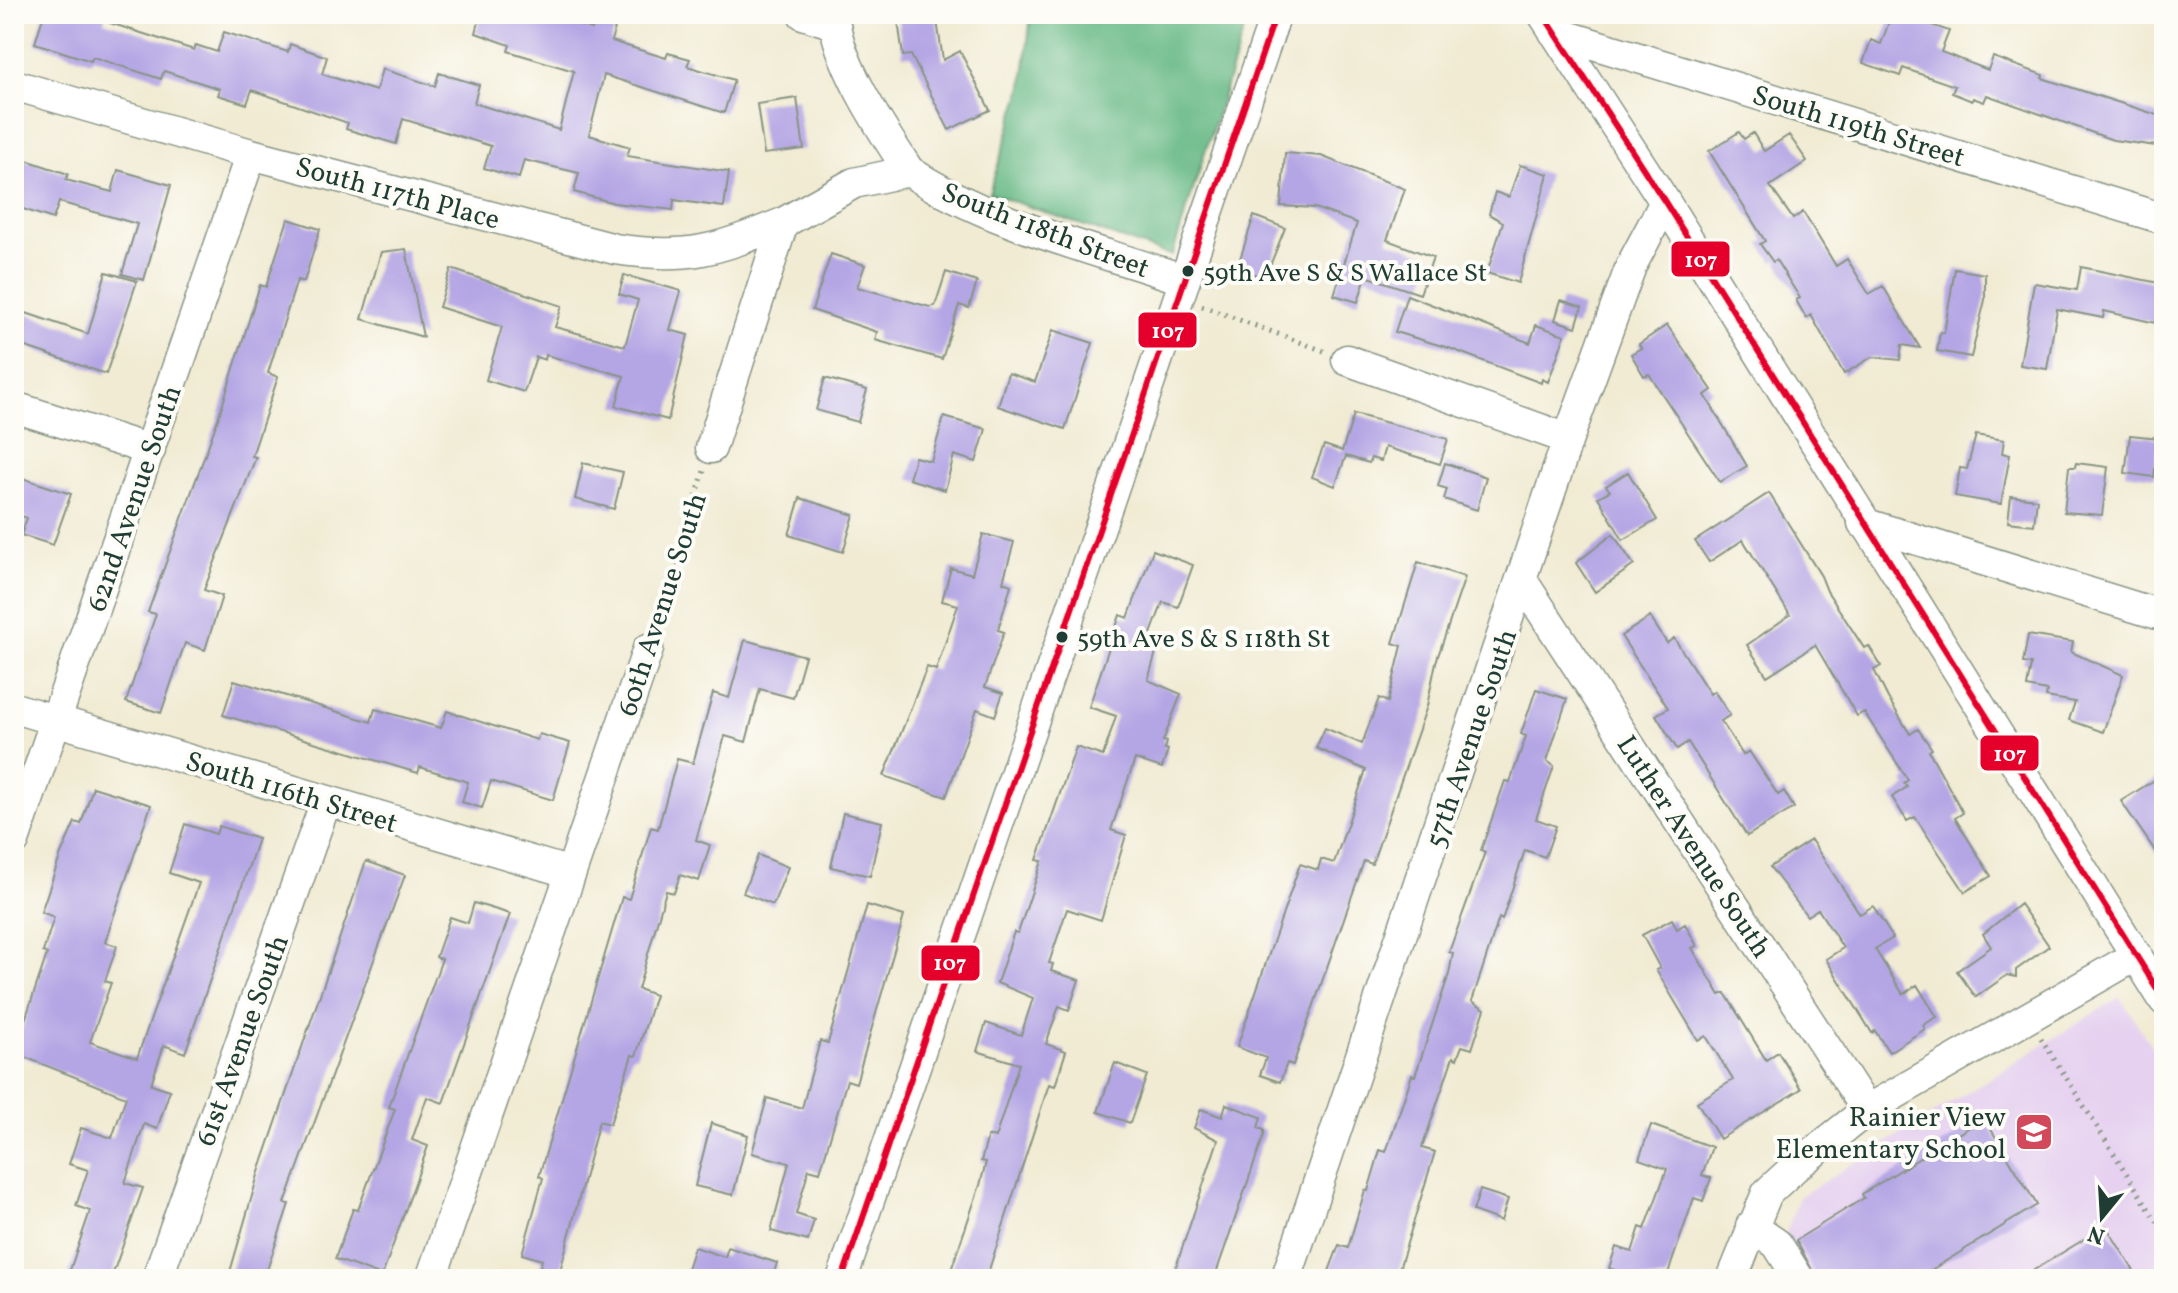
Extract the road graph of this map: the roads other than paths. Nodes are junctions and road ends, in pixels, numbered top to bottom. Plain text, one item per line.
1 (803, 14) edge
2 (1276, 14) edge
3 (834, 19) edge
4 (1548, 23) edge
5 (14, 85) edge
6 (251, 154) junction
7 (909, 171) junction
8 (1665, 202) junction
9 (2164, 219) edge
10 (783, 223) junction
11 (1182, 289) junction
12 (1347, 360) road end
13 (14, 407) edge
14 (1568, 439) junction
15 (711, 448) road end
16 (150, 450) junction
17 (1863, 523) junction
18 (1523, 582) junction
19 (2164, 616) edge
20 (648, 649) road end
21 (14, 708) edge
22 (56, 719) junction
23 (326, 801) junction
24 (14, 841) edge
25 (571, 873) junction
26 (2137, 955) junction
27 (2164, 1000) edge
28 (1867, 1110) junction
29 (1751, 1226) junction
30 (157, 1279) edge
31 (431, 1279) edge
32 (842, 1279) edge
33 (1286, 1279) edge
34 (1732, 1279) edge
35 (1799, 1279) edge

1 - 3 street
2 - 11 street
3 - 7 street
4 - 8 street
4 - 9 street, South 119th Street
5 - 6 street, South 117th Place
6 - 10 street, South 117th Place
6 - 16 street, 62nd Avenue South
7 - 10 street
7 - 11 street, South 118th Street
8 - 14 street, 57th Avenue South
8 - 17 street
10 - 15 street
11 - 32 street
12 - 14 street
13 - 16 street
14 - 18 street, 57th Avenue South
16 - 22 street, 62nd Avenue South
17 - 19 street
17 - 26 street
18 - 28 street, Luther Avenue South
18 - 33 street, 57th Avenue South
20 - 25 street, 60th Avenue South
21 - 22 street, South 116th Street
22 - 23 street, South 116th Street
22 - 24 street, 62nd Avenue South
23 - 25 street, South 116th Street
23 - 30 street, 61st Avenue South
25 - 31 street, 60th Avenue South
26 - 27 street
26 - 28 street
28 - 29 street
29 - 34 street
29 - 35 street

